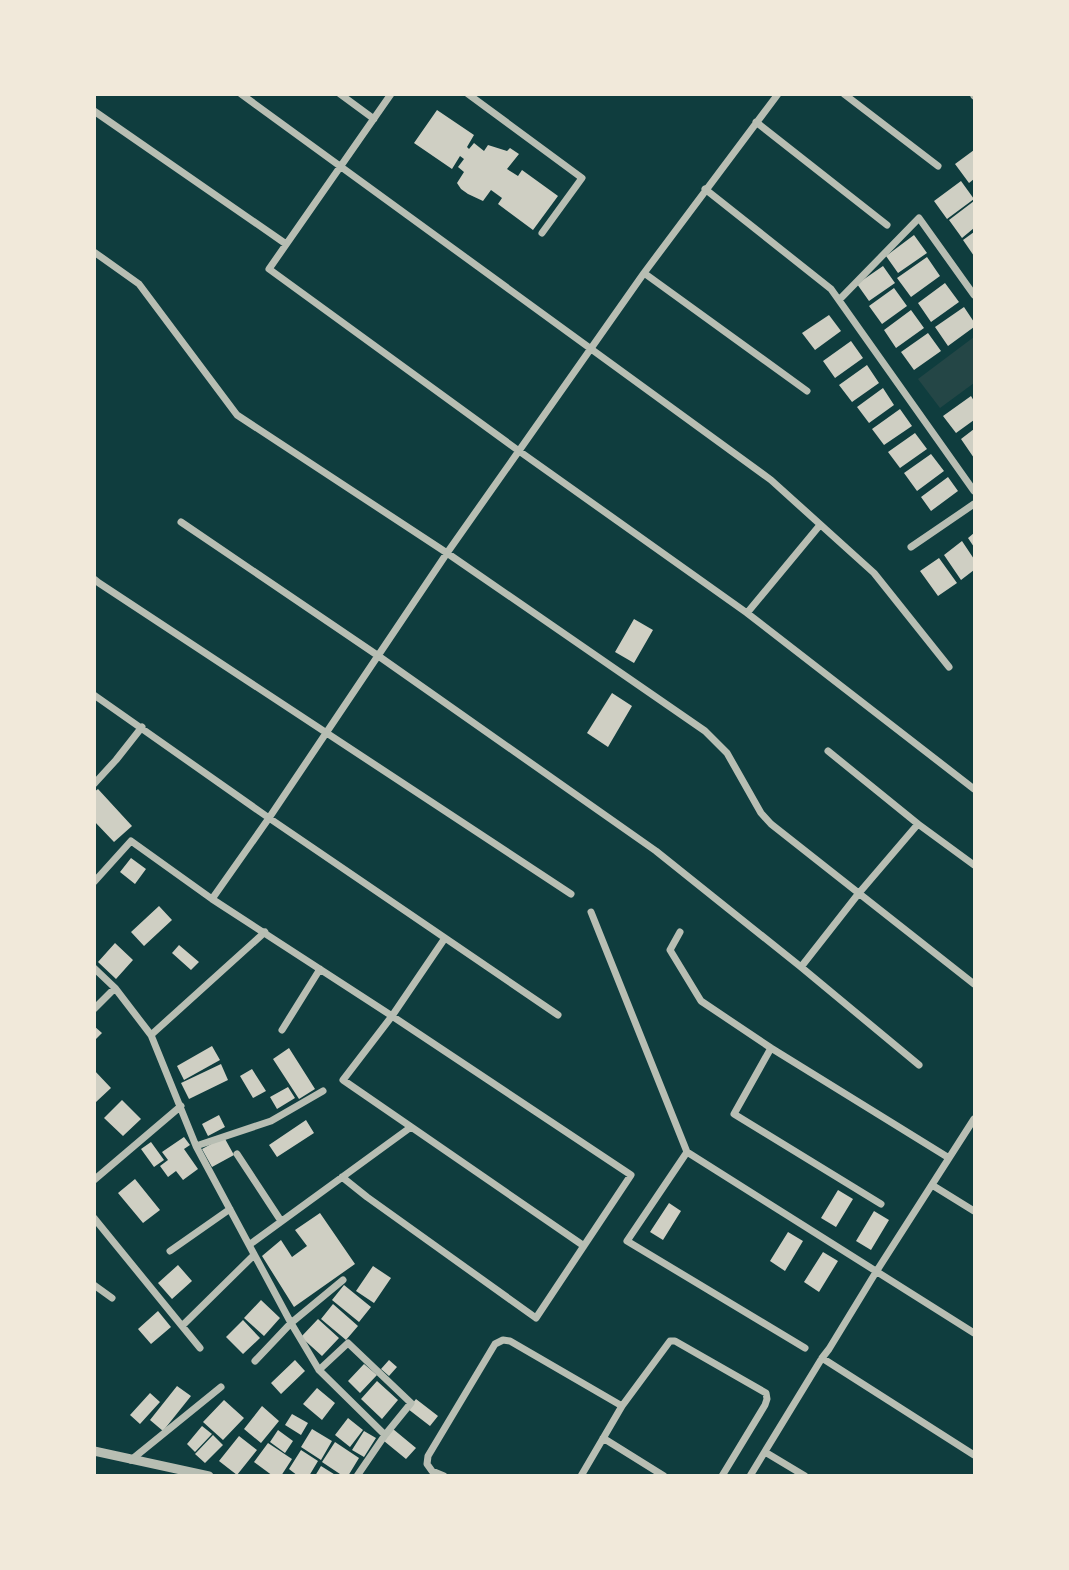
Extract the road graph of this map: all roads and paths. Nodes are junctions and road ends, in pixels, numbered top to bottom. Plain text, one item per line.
1 (242, 94) edge
2 (340, 94) edge
3 (391, 94) edge
4 (468, 94) edge
5 (778, 94) edge
6 (844, 94) edge
7 (94, 111) edge
8 (374, 120) junction
9 (756, 122) junction
10 (341, 166) junction
11 (938, 166) dead end
12 (705, 189) junction
13 (887, 225) dead end
14 (542, 233) dead end
15 (286, 244) junction
16 (94, 252) edge
17 (644, 273) junction
18 (975, 295) edge
19 (839, 300) junction
20 (591, 348) junction
21 (807, 391) dead end
22 (519, 451) junction
23 (975, 491) edge
24 (975, 504) edge
25 (181, 522) dead end
26 (820, 525) junction
27 (911, 547) dead end
28 (447, 553) junction
29 (94, 579) edge
30 (747, 613) junction
31 (377, 655) junction
32 (949, 667) dead end
33 (94, 695) edge
34 (142, 727) junction
35 (326, 734) junction
36 (828, 751) dead end
37 (94, 784) edge
38 (975, 789) edge
39 (269, 818) junction
40 (918, 824) junction
41 (975, 865) edge
42 (94, 881) edge
43 (859, 893) junction
44 (571, 894) dead end
45 (212, 899) junction
46 (591, 912) dead end
47 (265, 932) junction
48 (680, 932) dead end
49 (445, 938) junction
50 (802, 967) junction
51 (94, 968) edge
52 (320, 969) junction
53 (975, 984) edge
54 (115, 988) junction
55 (94, 1009) edge
56 (558, 1015) dead end
57 (392, 1016) junction
58 (282, 1030) dead end
59 (152, 1035) junction
60 (771, 1048) junction
61 (919, 1065) dead end
62 (323, 1091) dead end
63 (181, 1106) junction
64 (975, 1119) edge
65 (411, 1127) junction
66 (195, 1146) junction
67 (687, 1152) junction
68 (237, 1154) dead end
69 (949, 1158) junction
70 (342, 1177) junction
71 (94, 1180) edge
72 (932, 1185) junction
73 (881, 1204) dead end
74 (230, 1209) junction
75 (975, 1211) edge
76 (94, 1218) edge
77 (282, 1221) junction
78 (249, 1245) junction
79 (584, 1246) junction
80 (170, 1251) dead end
81 (254, 1255) junction
82 (876, 1272) junction
83 (343, 1280) dead end
84 (94, 1285) edge
85 (112, 1298) dead end
86 (291, 1323) junction
87 (182, 1326) junction
88 (975, 1333) edge
89 (200, 1348) dead end
90 (805, 1349) dead end
91 (822, 1358) junction
92 (255, 1361) dead end
93 (319, 1370) junction
94 (221, 1387) dead end
95 (622, 1406) junction
96 (385, 1435) junction
97 (603, 1438) junction
98 (94, 1451) edge
99 (765, 1452) junction
100 (975, 1455) edge
101 (131, 1460) junction
102 (209, 1475) edge
103 (357, 1475) edge
104 (444, 1475) edge
105 (581, 1475) edge
106 (664, 1475) edge
107 (722, 1475) edge
108 (750, 1475) edge
109 (805, 1475) edge

1 - 10 street
2 - 8 street
3 - 8 street
4 - 14 street
5 - 9 street
6 - 11 street
7 - 15 street
8 - 10 street
9 - 12 street
9 - 13 street
10 - 15 street
10 - 20 street
12 - 17 street
12 - 19 street
15 - 22 street
16 - 28 street
17 - 20 street
17 - 21 street
18 - 19 street
19 - 23 street
20 - 22 street
20 - 26 street
22 - 28 street
22 - 30 street
24 - 27 street
25 - 31 street
26 - 30 street
26 - 32 street
28 - 31 street
28 - 43 street
29 - 35 street
30 - 38 street
31 - 35 street
31 - 50 street
33 - 34 street
34 - 37 street
34 - 39 street
35 - 39 street
35 - 44 street
36 - 40 street
39 - 45 street
39 - 49 street
40 - 41 street
40 - 43 street
42 - 45 street
43 - 50 street
43 - 53 street
45 - 47 street
46 - 67 street
47 - 52 street
47 - 59 street
48 - 60 street
49 - 56 street
49 - 57 street
50 - 61 street
51 - 54 street
52 - 57 street
52 - 58 street
54 - 55 street
54 - 59 street
57 - 65 street
57 - 79 street
59 - 63 street
60 - 69 street
60 - 73 street
62 - 66 street
63 - 66 street
63 - 71 street
64 - 69 street
65 - 70 street
65 - 79 street
66 - 74 street
67 - 82 street
67 - 90 street
68 - 77 street
69 - 72 street
70 - 77 street
70 - 79 street
72 - 75 street
72 - 82 street
74 - 78 street
74 - 80 street
76 - 87 street
77 - 78 street
78 - 81 street
81 - 86 street
81 - 87 street
82 - 88 street
82 - 91 street
83 - 86 street
84 - 85 street
86 - 92 street
86 - 93 street
87 - 89 street
91 - 99 street
91 - 100 street
93 - 96 street
93 - 96 street
94 - 101 street
95 - 97 street
95 - 104 street
95 - 107 street
96 - 103 street
97 - 105 street
97 - 106 street
98 - 101 street
99 - 108 street
99 - 109 street
101 - 102 street

